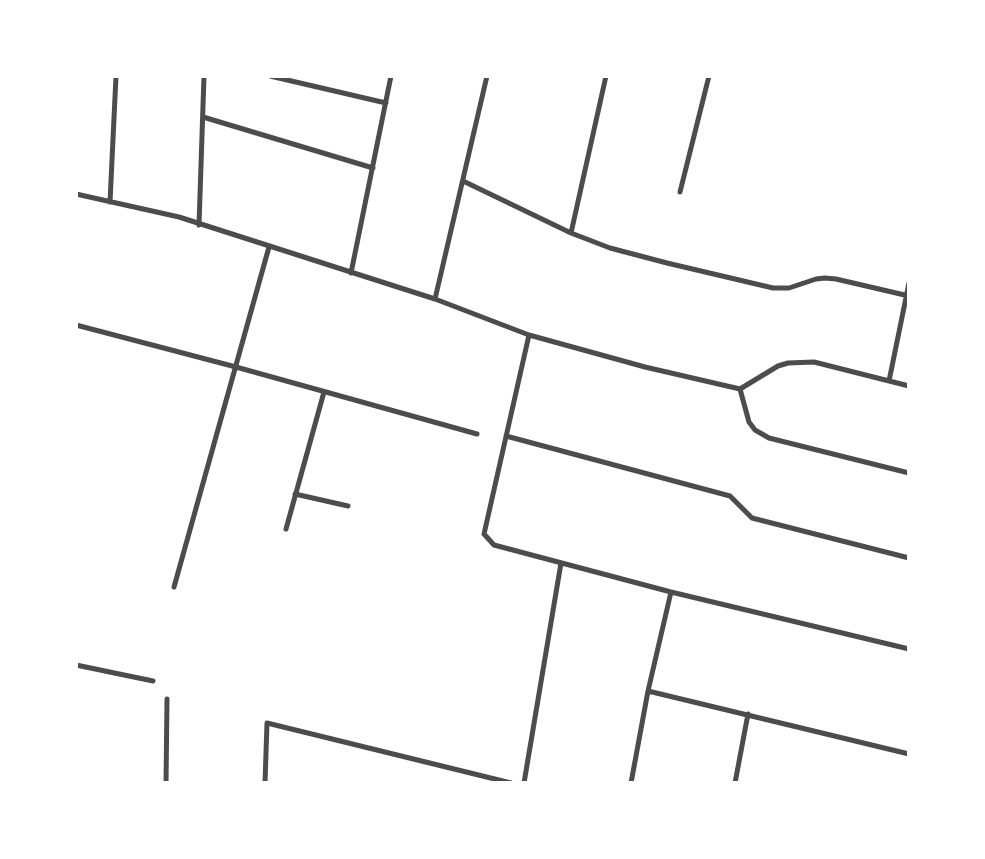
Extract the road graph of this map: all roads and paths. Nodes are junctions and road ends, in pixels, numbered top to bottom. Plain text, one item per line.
1 (116, 76) edge
2 (204, 76) edge
3 (270, 76) edge
4 (392, 76) edge
5 (487, 76) edge
6 (606, 76) edge
7 (709, 76) edge
8 (386, 103) junction
9 (202, 117) junction
10 (373, 168) junction
11 (463, 181) junction
12 (680, 192) dead end
13 (76, 194) edge
14 (110, 202) junction
15 (200, 225) junction
16 (571, 233) junction
17 (270, 247) junction
18 (351, 273) junction
19 (909, 283) edge
20 (908, 295) edge
21 (435, 299) junction
22 (76, 325) edge
23 (529, 335) junction
24 (236, 367) junction
25 (889, 381) junction
26 (909, 386) edge
27 (740, 389) junction
28 (324, 392) junction
29 (477, 434) dead end
30 (506, 436) junction
31 (909, 473) edge
32 (296, 494) junction
33 (348, 506) dead end
34 (286, 529) dead end
35 (909, 558) edge
36 (561, 562) junction
37 (174, 587) dead end
38 (671, 592) junction
39 (909, 649) edge
40 (76, 665) edge
41 (153, 681) dead end
42 (648, 691) junction
43 (168, 699) dead end
44 (748, 714) junction
45 (909, 754) edge
46 (166, 783) edge
47 (264, 783) edge
48 (511, 783) edge
49 (524, 783) edge
50 (631, 783) edge
51 (735, 783) edge

1 - 14 street
2 - 9 street
3 - 8 street
4 - 8 street
5 - 11 street
6 - 16 street
7 - 12 street
8 - 10 street
9 - 10 street
9 - 15 street
10 - 18 street
11 - 16 street
11 - 21 street
13 - 14 street
14 - 15 street
15 - 17 street
16 - 20 street
17 - 18 street
17 - 24 street
18 - 21 street
19 - 20 street
20 - 25 street
21 - 23 street
22 - 24 street
23 - 27 street
23 - 30 street
24 - 28 street
24 - 37 street
25 - 26 street
25 - 27 street
27 - 31 street
28 - 29 street
28 - 32 street
30 - 35 street
30 - 36 street
32 - 33 street
32 - 34 street
36 - 38 street
36 - 49 street
38 - 39 street
38 - 42 street
40 - 41 street
42 - 44 street
42 - 50 street
43 - 46 street
44 - 45 street
44 - 51 street
47 - 48 street

